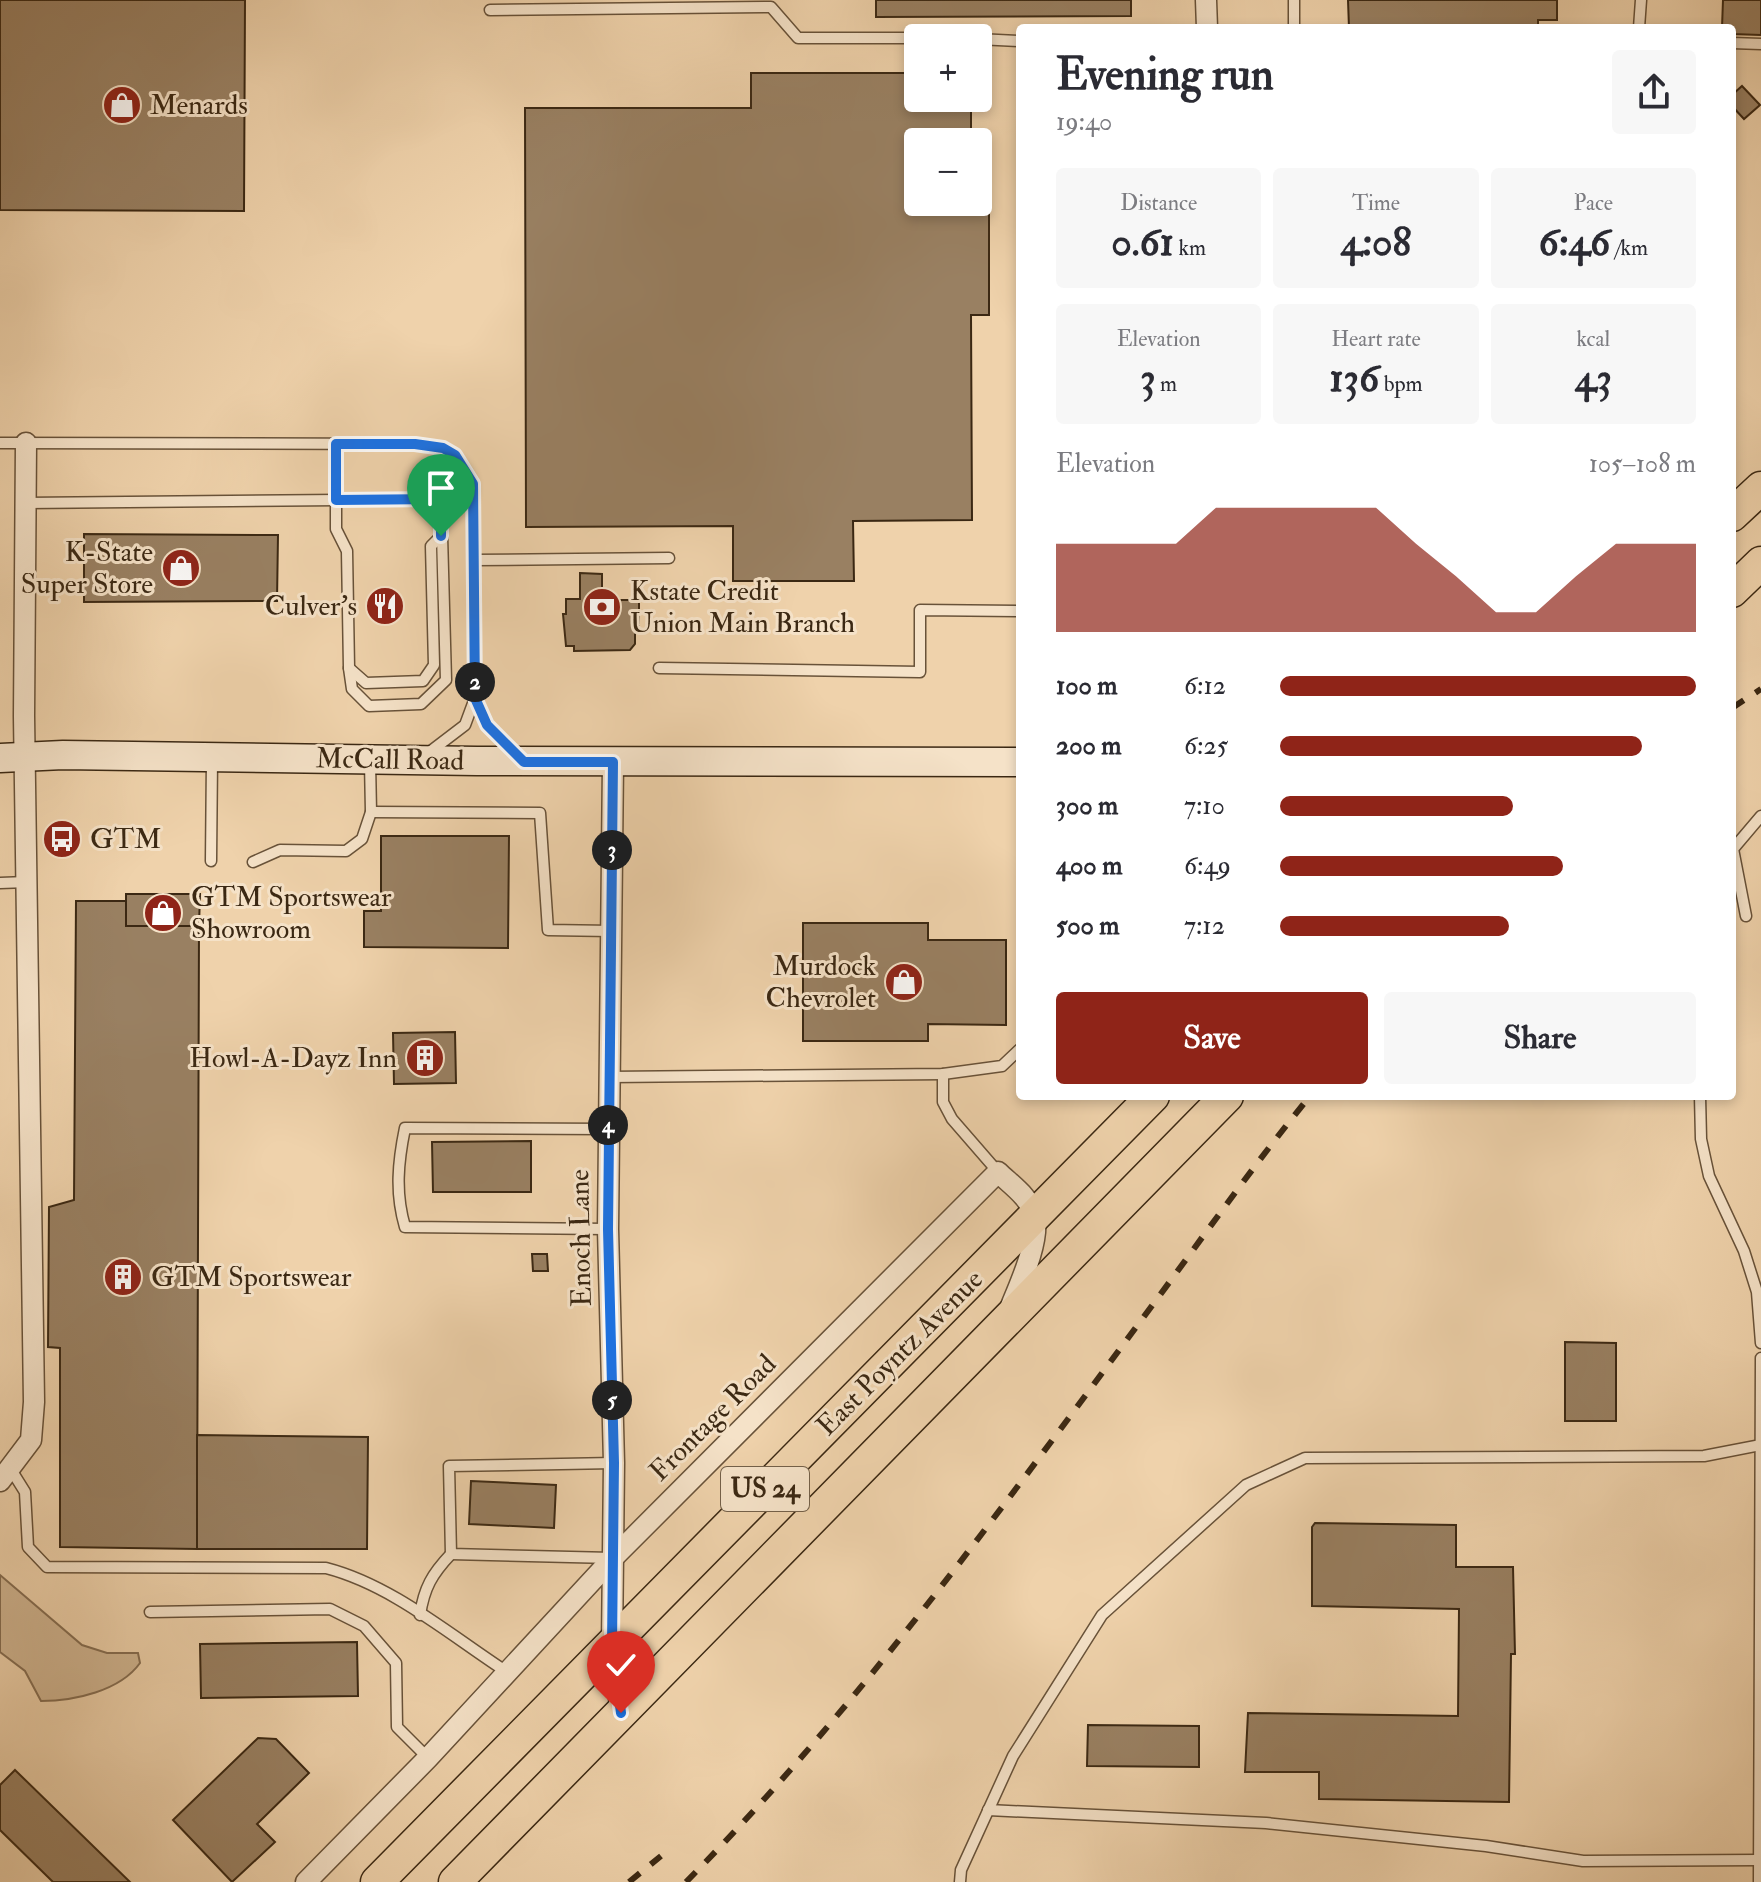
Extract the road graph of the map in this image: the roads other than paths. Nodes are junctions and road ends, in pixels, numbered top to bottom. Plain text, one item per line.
1 (1206, 0) edge
2 (1294, 0) edge
3 (1641, 0) edge
4 (771, 4) edge
5 (490, 10) dead end
6 (1207, 24) edge
7 (1294, 24) edge
8 (1639, 24) edge
9 (904, 38) edge
10 (992, 40) edge
11 (1016, 41) edge
12 (1736, 43) edge
13 (1761, 44) edge
14 (0, 443) edge
15 (26, 443) junction
16 (336, 444) junction
17 (1761, 488) edge
18 (441, 499) junction
19 (455, 499) dead end
20 (336, 500) junction
21 (25, 503) junction
22 (1736, 511) edge
23 (441, 536) junction
24 (669, 558) dead end
25 (474, 560) junction
26 (1761, 563) edge
27 (1736, 587) edge
28 (1016, 611) edge
29 (349, 668) junction
30 (659, 668) dead end
31 (475, 698) junction
32 (12, 757) edge
33 (212, 757) junction
34 (370, 760) junction
35 (419, 760) junction
36 (524, 762) junction
37 (613, 762) junction
38 (1016, 762) edge
39 (371, 812) junction
40 (1761, 816) edge
41 (1736, 845) edge
42 (211, 861) dead end
43 (253, 862) dead end
44 (1736, 869) edge
45 (27, 882) junction
46 (0, 883) edge
47 (1746, 916) dead end
48 (612, 931) junction
49 (1016, 1053) edge
50 (943, 1074) junction
51 (609, 1077) junction
52 (1149, 1100) edge
53 (1223, 1100) edge
54 (1700, 1100) edge
55 (608, 1129) junction
56 (998, 1172) junction
57 (1035, 1216) junction
58 (608, 1229) junction
59 (1005, 1319) junction
60 (1761, 1343) edge
61 (1761, 1358) edge
62 (1760, 1445) edge
63 (614, 1463) junction
64 (5, 1474) edge
65 (451, 1554) junction
66 (613, 1558) junction
67 (150, 1612) dead end
68 (420, 1615) junction
69 (612, 1645) junction
70 (507, 1672) junction
71 (621, 1713) junction
72 (428, 1758) junction
73 (1760, 1788) edge
74 (988, 1810) junction
75 (1759, 1860) edge
76 (306, 1882) edge
77 (377, 1882) edge
78 (455, 1882) edge
79 (960, 1882) edge
80 (1759, 1882) edge

1 - 6 street
2 - 7 lane
3 - 8 lane
4 - 5 lane
4 - 9 lane
10 - 11 lane
12 - 13 lane
14 - 15 lane
15 - 16 lane
15 - 21 street
16 - 20 lane
16 - 25 lane
17 - 22 highway
18 - 19 lane
18 - 20 lane
18 - 23 lane
20 - 21 lane
20 - 29 lane
21 - 32 street
23 - 29 lane
23 - 29 lane
24 - 25 lane
25 - 31 lane
26 - 27 highway
28 - 30 lane
31 - 35 lane
31 - 36 lane
32 - 33 main road, McCall Road
32 - 45 street
33 - 34 main road, McCall Road
33 - 42 lane
34 - 35 main road, McCall Road
34 - 39 lane
35 - 36 main road, McCall Road
36 - 37 main road, McCall Road
37 - 38 main road, McCall Road
37 - 48 street, Enoch Lane
39 - 43 lane
39 - 48 lane
40 - 41 lane
44 - 47 lane
45 - 46 lane
45 - 64 street
48 - 51 street, Enoch Lane
49 - 50 lane
50 - 51 lane
50 - 56 lane
51 - 55 street, Enoch Lane
52 - 57 highway, East Poyntz Avenue / US 24
53 - 59 highway, East Poyntz Avenue / US 24
54 - 60 lane
55 - 58 street, Enoch Lane
55 - 58 lane
56 - 57 street
56 - 66 street, Frontage Road
57 - 59 street
57 - 69 highway, East Poyntz Avenue / US 24
58 - 63 street, Enoch Lane
59 - 71 highway, East Poyntz Avenue / US 24
61 - 62 lane
62 - 73 lane
62 - 74 lane
63 - 65 lane
63 - 66 street, Enoch Lane
64 - 68 lane
65 - 66 lane
65 - 68 lane
66 - 69 street, Enoch Lane
66 - 70 street, Frontage Road
67 - 72 lane
68 - 70 lane
69 - 71 street, Enoch Lane
69 - 77 highway, East Poyntz Avenue / US 24
70 - 72 street, Frontage Road
71 - 78 highway, East Poyntz Avenue / US 24
72 - 76 street, Frontage Road
73 - 75 lane
74 - 75 lane
74 - 79 lane
75 - 80 lane

